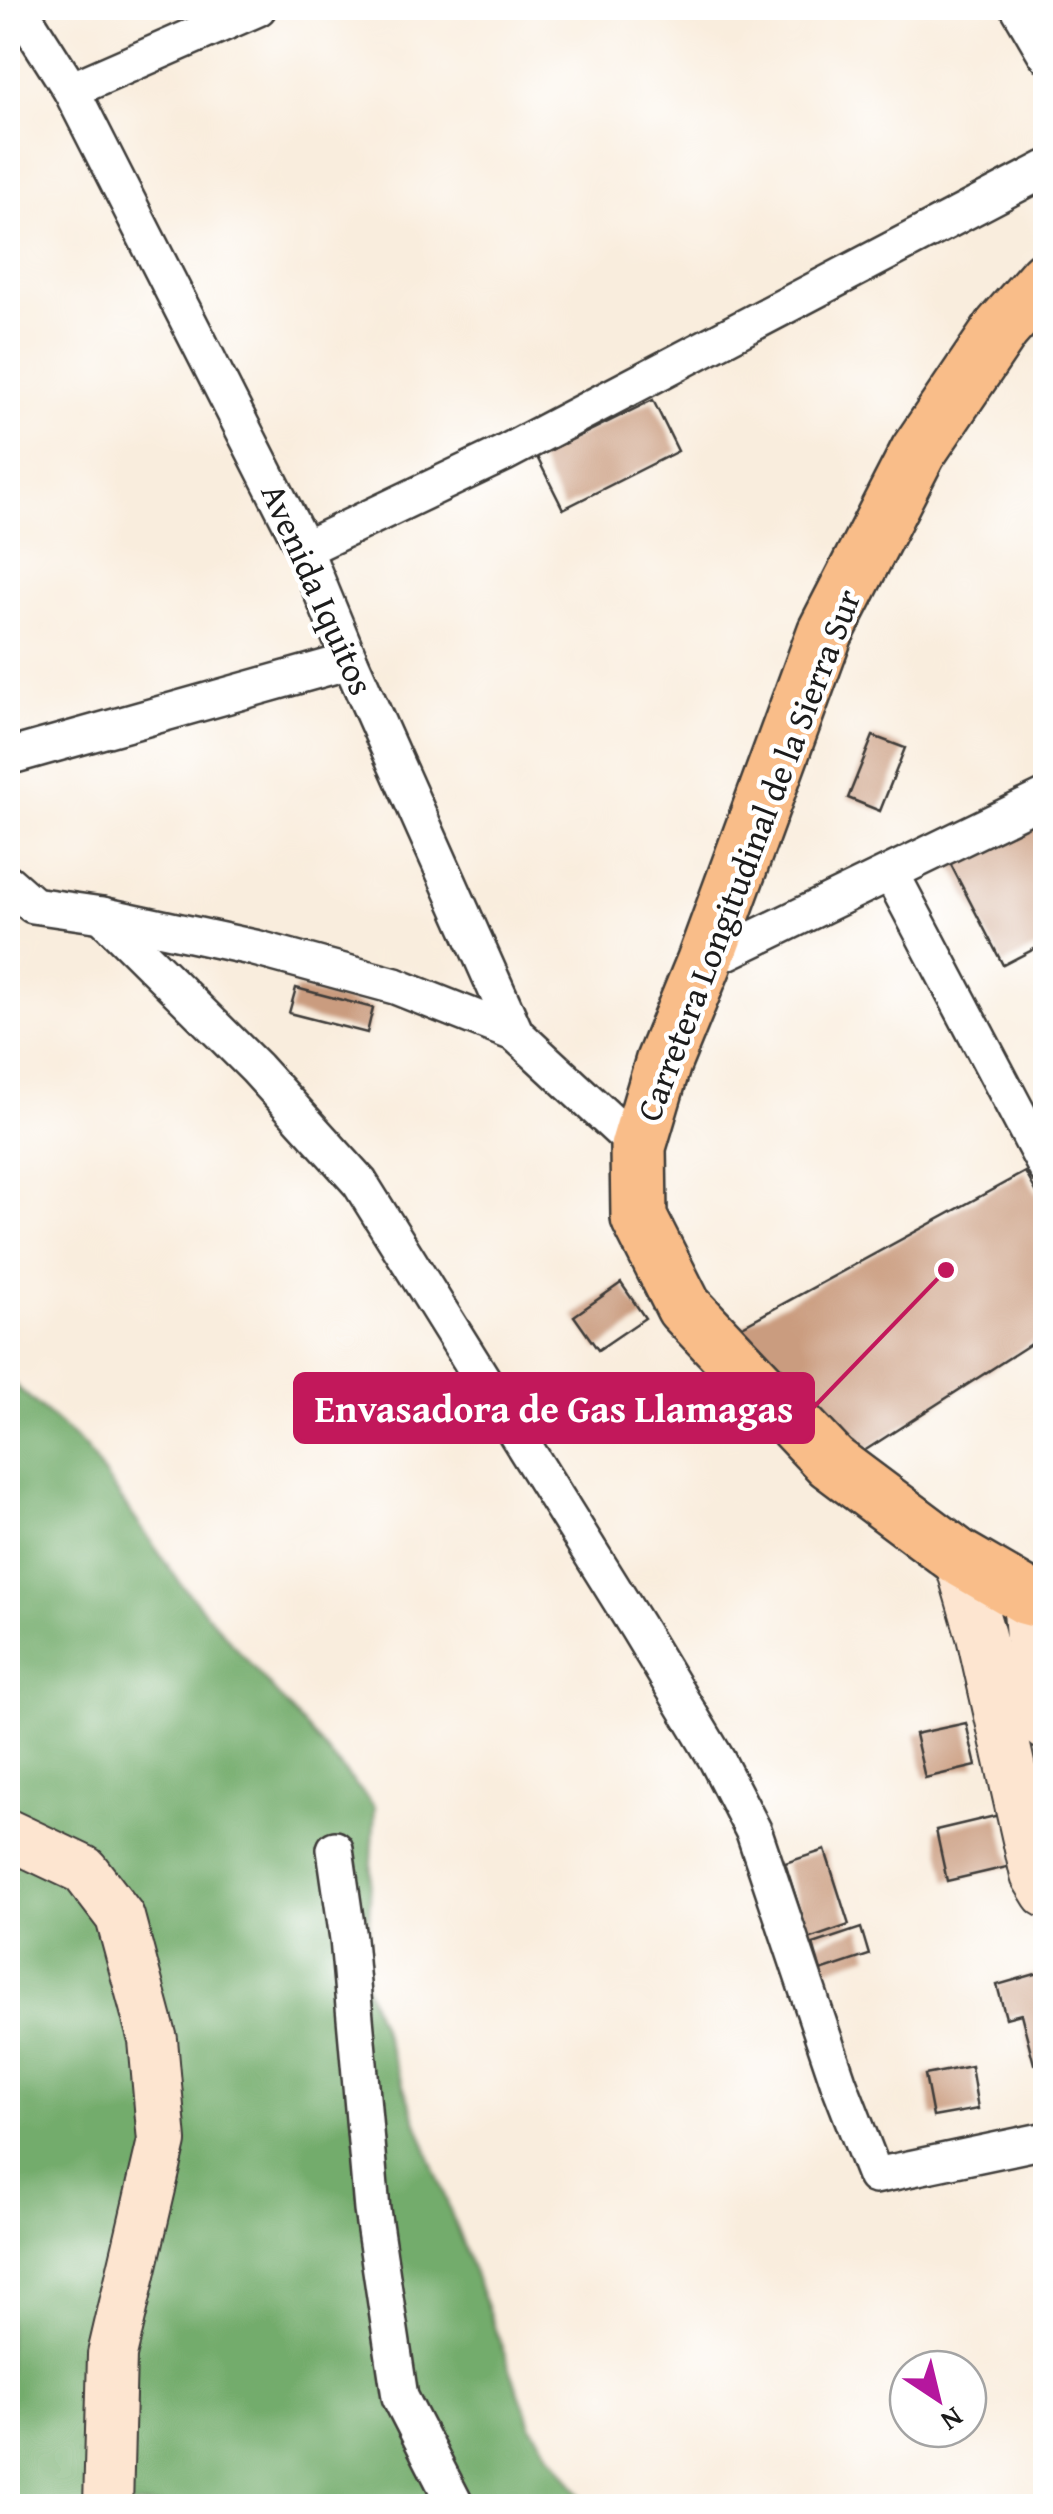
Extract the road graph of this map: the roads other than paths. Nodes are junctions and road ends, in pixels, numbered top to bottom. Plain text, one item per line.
1 (20, 8) edge
2 (258, 8) edge
3 (1019, 8) edge
4 (1046, 54) edge
5 (72, 90) junction
6 (1046, 169) edge
7 (1046, 278) edge
8 (304, 550) junction
9 (350, 662) junction
10 (8, 758) edge
11 (1046, 797) edge
12 (892, 875) junction
13 (8, 883) edge
14 (102, 915) junction
15 (704, 963) junction
16 (516, 1034) junction
17 (638, 1147) junction
18 (1046, 1167) edge
19 (958, 1556) junction
20 (1036, 1599) edge
21 (1046, 1726) edge
22 (8, 1834) edge
23 (335, 1848) dead end
24 (1046, 1893) edge
25 (1046, 2140) edge
26 (108, 2506) edge
27 (456, 2506) edge

1 - 5 street, Avenida Iquitos
2 - 5 street
3 - 4 street
5 - 8 street, Avenida Iquitos
6 - 8 street
7 - 15 highway, Carretera Longitudinal de la Sierra Sur
8 - 9 street, Avenida Iquitos
9 - 10 street
9 - 16 street, Avenida Iquitos
11 - 12 street
12 - 15 street
12 - 18 street
13 - 14 street
14 - 16 street
14 - 25 street
15 - 17 highway, Carretera Longitudinal de la Sierra Sur
16 - 17 street, Avenida Iquitos
17 - 19 highway, Carretera Longitudinal de la Sierra Sur
19 - 20 highway, Carretera Longitudinal de la Sierra Sur
19 - 24 main road
20 - 21 main road
22 - 26 main road
23 - 27 street

